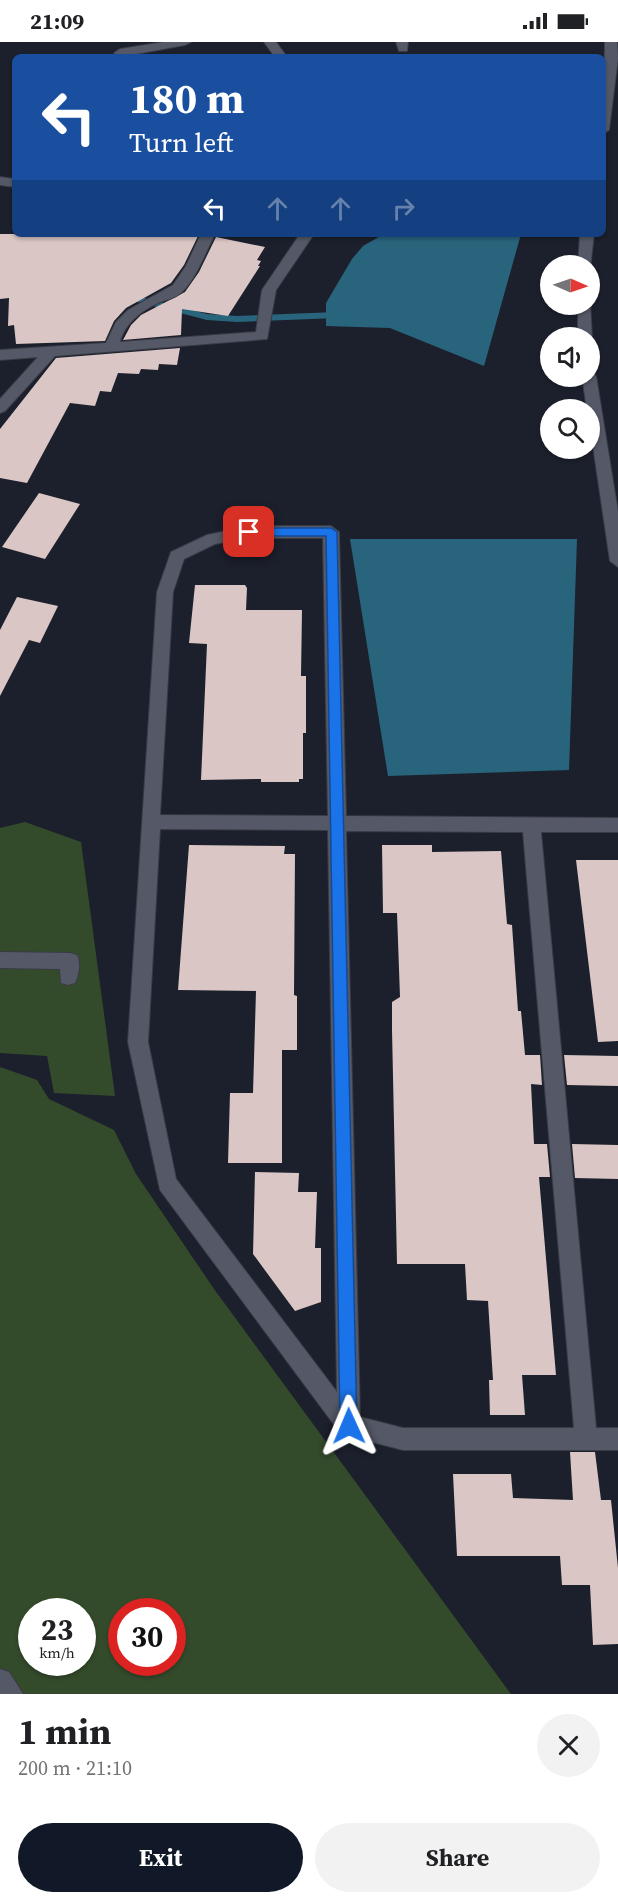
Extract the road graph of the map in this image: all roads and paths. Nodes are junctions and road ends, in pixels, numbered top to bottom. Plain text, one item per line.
1 (110, 42) edge
2 (185, 42) edge
3 (611, 42) edge
4 (121, 54) edge
5 (127, 54) edge
6 (606, 106) edge
7 (206, 237) edge
8 (305, 237) edge
9 (587, 237) edge
10 (586, 255) edge
11 (112, 347) junction
12 (50, 352) junction
13 (0, 355) edge
14 (591, 387) edge
15 (0, 408) edge
16 (618, 561) edge
17 (152, 822) junction
18 (338, 823) junction
19 (531, 824) junction
20 (618, 825) edge
21 (0, 960) edge
22 (68, 977) dead end
23 (349, 1426) junction
24 (586, 1439) junction
25 (618, 1439) edge
26 (0, 1681) edge
27 (11, 1694) edge

1 - 4 street
2 - 5 street
3 - 6 street
7 - 11 street
8 - 11 street
9 - 10 street
11 - 12 street
12 - 13 street
12 - 15 street
14 - 16 street
17 - 18 street
17 - 18 street
17 - 23 street
18 - 19 street
18 - 23 street
19 - 20 street
19 - 24 street
21 - 22 street
23 - 24 street
24 - 25 street
26 - 27 street

